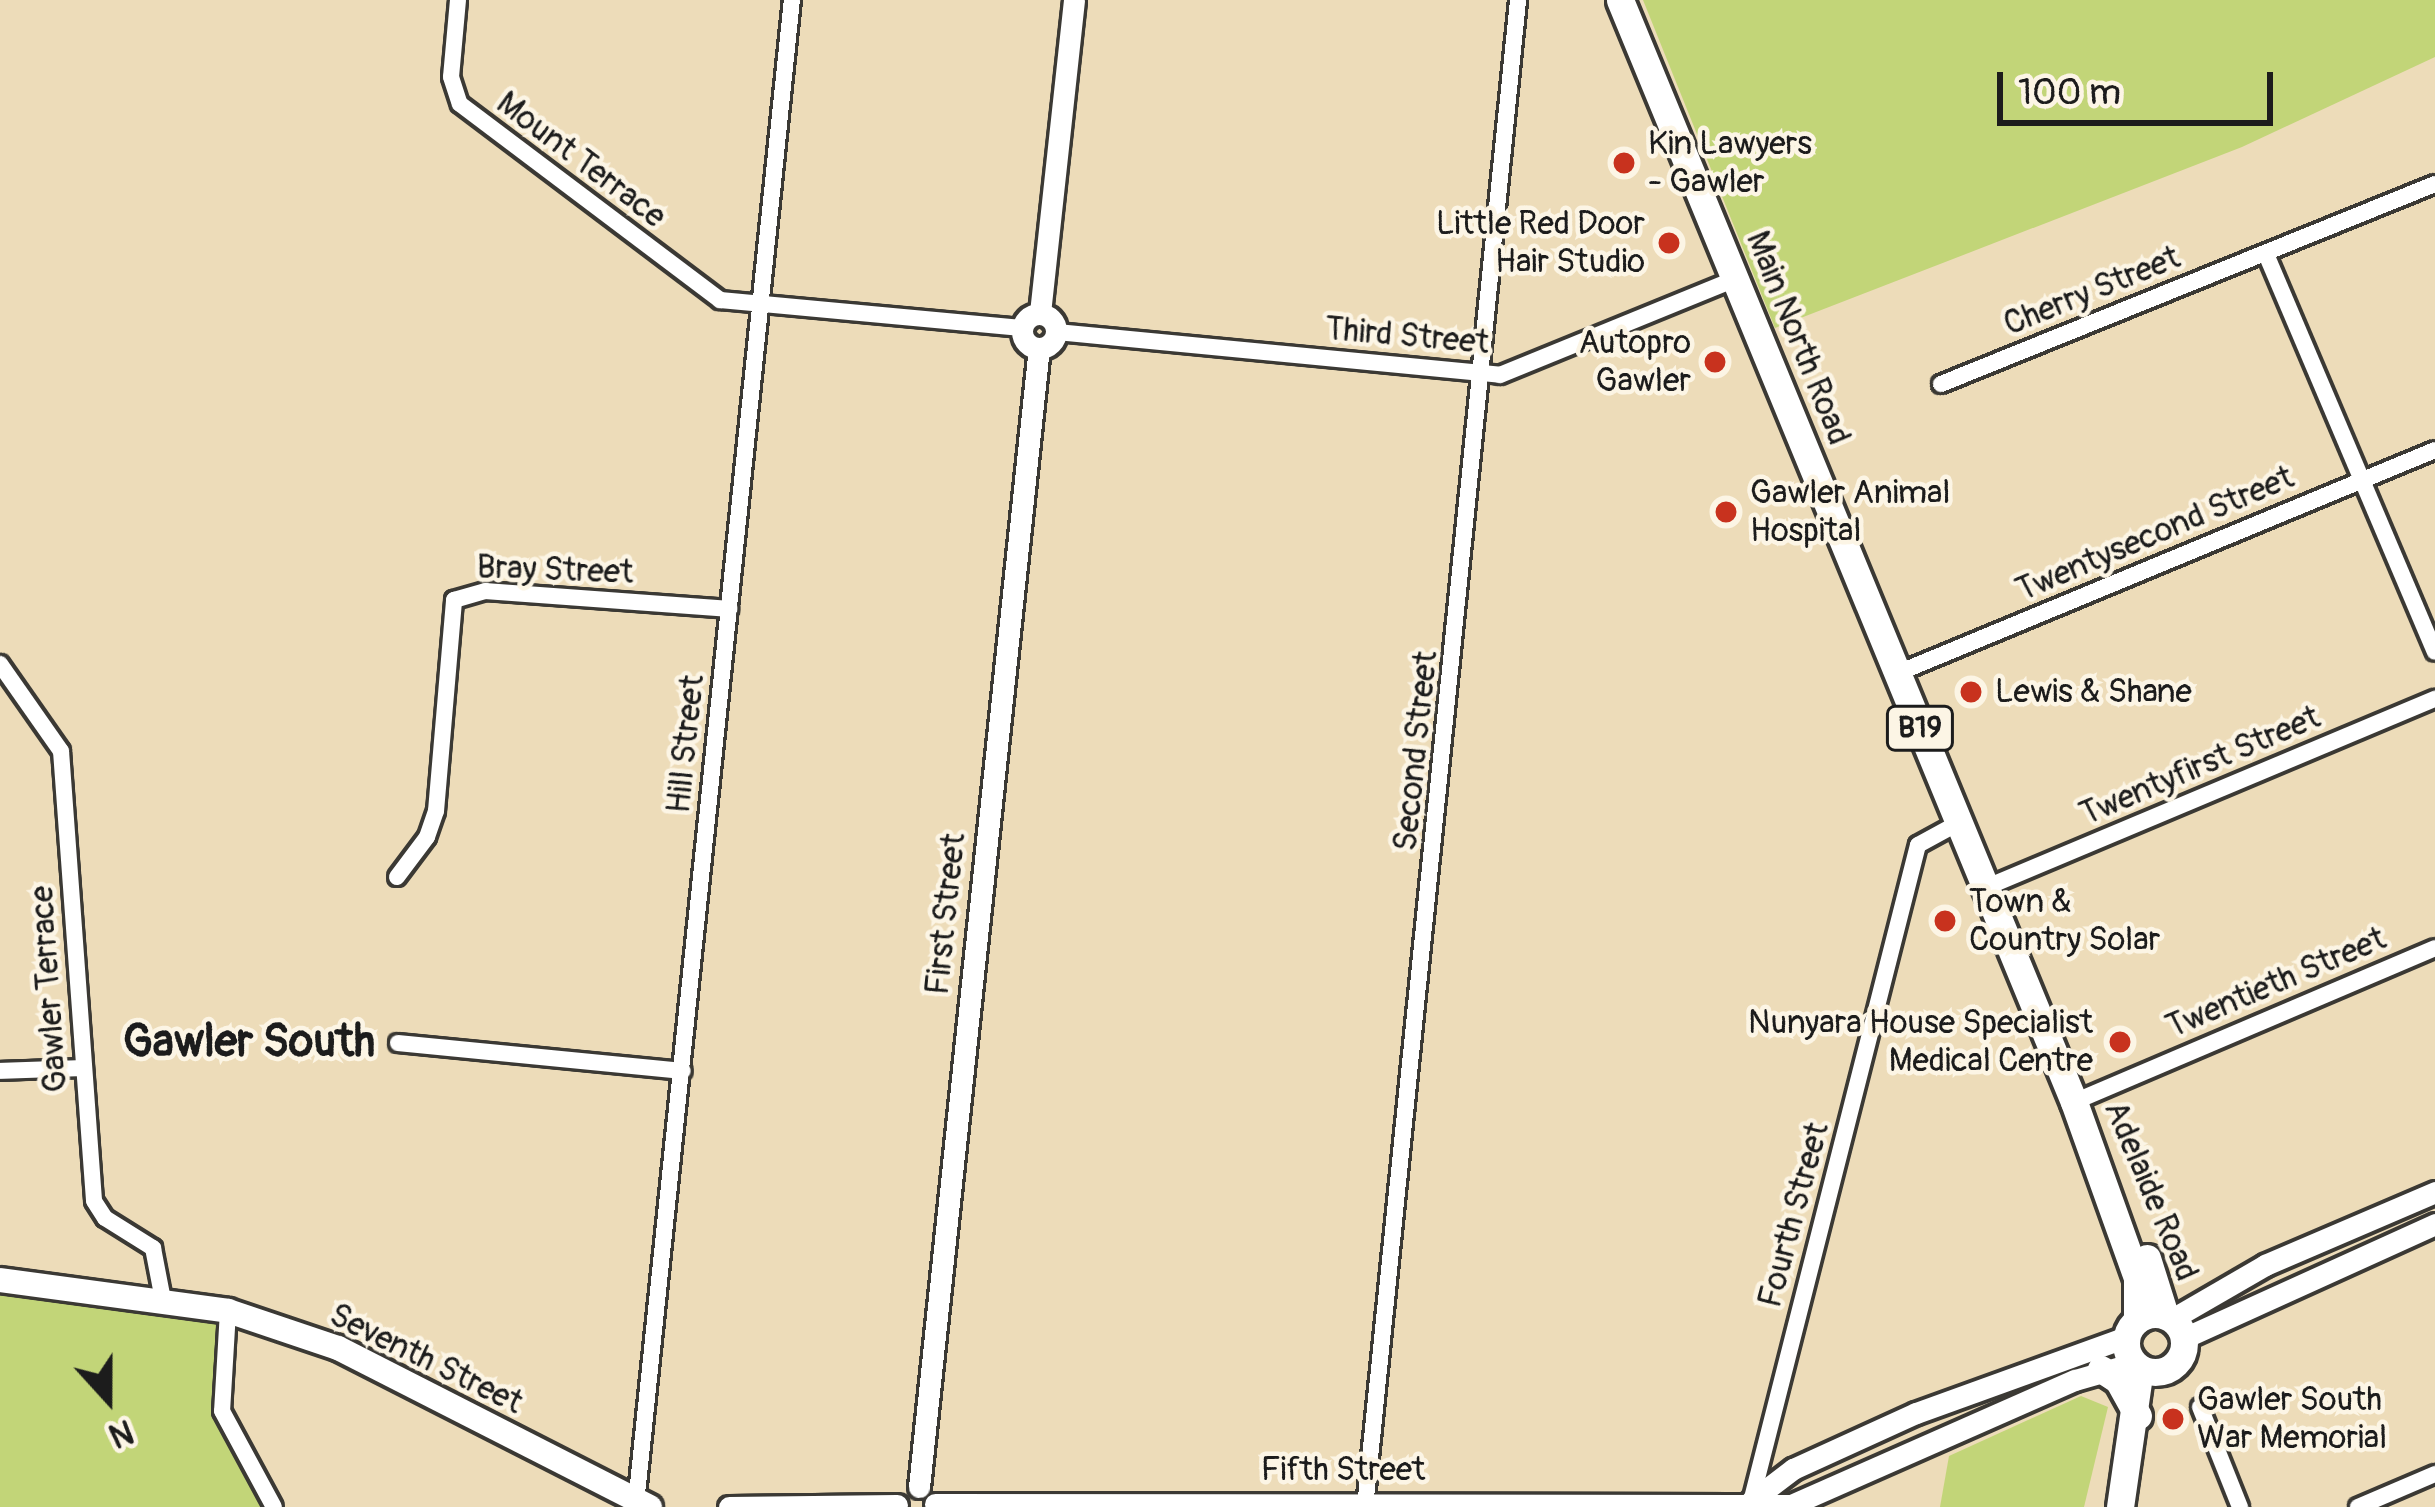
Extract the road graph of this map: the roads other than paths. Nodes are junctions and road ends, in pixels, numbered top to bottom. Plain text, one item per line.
1 (458, 0) edge
2 (792, 0) edge
3 (1074, 0) edge
4 (1518, 0) edge
5 (1620, 0) edge
6 (2435, 184) edge
7 (2266, 254) junction
8 (1735, 279) junction
9 (761, 306) junction
10 (1031, 321) junction
11 (1057, 332) junction
12 (1039, 348) junction
13 (1486, 375) junction
14 (1942, 384) dead end
15 (2435, 450) edge
16 (2362, 481) junction
17 (729, 609) junction
18 (2435, 652) edge
19 (0, 664) edge
20 (1898, 673) junction
21 (2435, 699) edge
22 (1960, 822) junction
23 (397, 877) dead end
24 (1987, 887) junction
25 (2435, 948) edge
26 (398, 1043) dead end
27 (83, 1068) junction
28 (0, 1071) edge
29 (683, 1071) junction
30 (2074, 1102) junction
31 (2435, 1192) edge
32 (2435, 1224) edge
33 (0, 1280) edge
34 (163, 1300) junction
35 (228, 1311) junction
36 (2153, 1341) junction
37 (2101, 1370) junction
38 (2200, 1407) dead end
39 (2138, 1416) junction
40 (2131, 1468) junction
41 (2435, 1474) edge
42 (930, 1500) edge
43 (643, 1501) edge
44 (1750, 1504) edge
45 (1366, 1505) edge
46 (897, 1506) edge
47 (274, 1507) edge
48 (729, 1507) edge
49 (2120, 1507) edge
50 (2240, 1507) edge
51 (2358, 1507) edge

1 - 9 street, Mount Terrace
2 - 9 street, Hill Street
3 - 10 street
4 - 13 street, Second Street
5 - 8 main road, Main North Road / B19
6 - 7 street, Cherry Street
7 - 14 street, Cherry Street
7 - 16 street
8 - 13 street, Third Street
8 - 20 main road, Main North Road / B19
9 - 10 street
9 - 17 street, Hill Street
10 - 11 street
10 - 12 street
11 - 12 street
11 - 13 street, Third Street
12 - 42 street, First Street
13 - 45 street, Second Street
15 - 16 street, Twentysecond Street
16 - 18 street
16 - 20 street, Twentysecond Street
17 - 23 street, Bray Street
17 - 29 street, Hill Street
19 - 27 street, Gawler Terrace
20 - 22 main road, Main North Road / B19
21 - 24 street, Twentyfirst Street
22 - 24 main road, Main North Road / B19
22 - 44 street, Fourth Street
24 - 30 main road, Main North Road / B19
25 - 30 street, Twentieth Street
26 - 29 street
27 - 28 street
27 - 34 street, Gawler Terrace
29 - 43 street, Hill Street
30 - 36 main road, Adelaide Road / B19
31 - 36 street
32 - 36 street
33 - 34 main road, Seventh Street
34 - 35 main road, Seventh Street
35 - 43 main road, Seventh Street
35 - 47 street
36 - 37 street, Fifth Street
36 - 39 main road, Adelaide Road / B19
36 - 40 main road, Adelaide Road / B19
36 - 44 street
37 - 39 main road
37 - 44 street, Fifth Street
38 - 50 street
39 - 40 main road, Adelaide Road / B19
40 - 49 main road, Adelaide Road / B19
41 - 51 street
42 - 45 street, Fifth Street
42 - 46 street
44 - 45 street, Fifth Street
46 - 48 street

